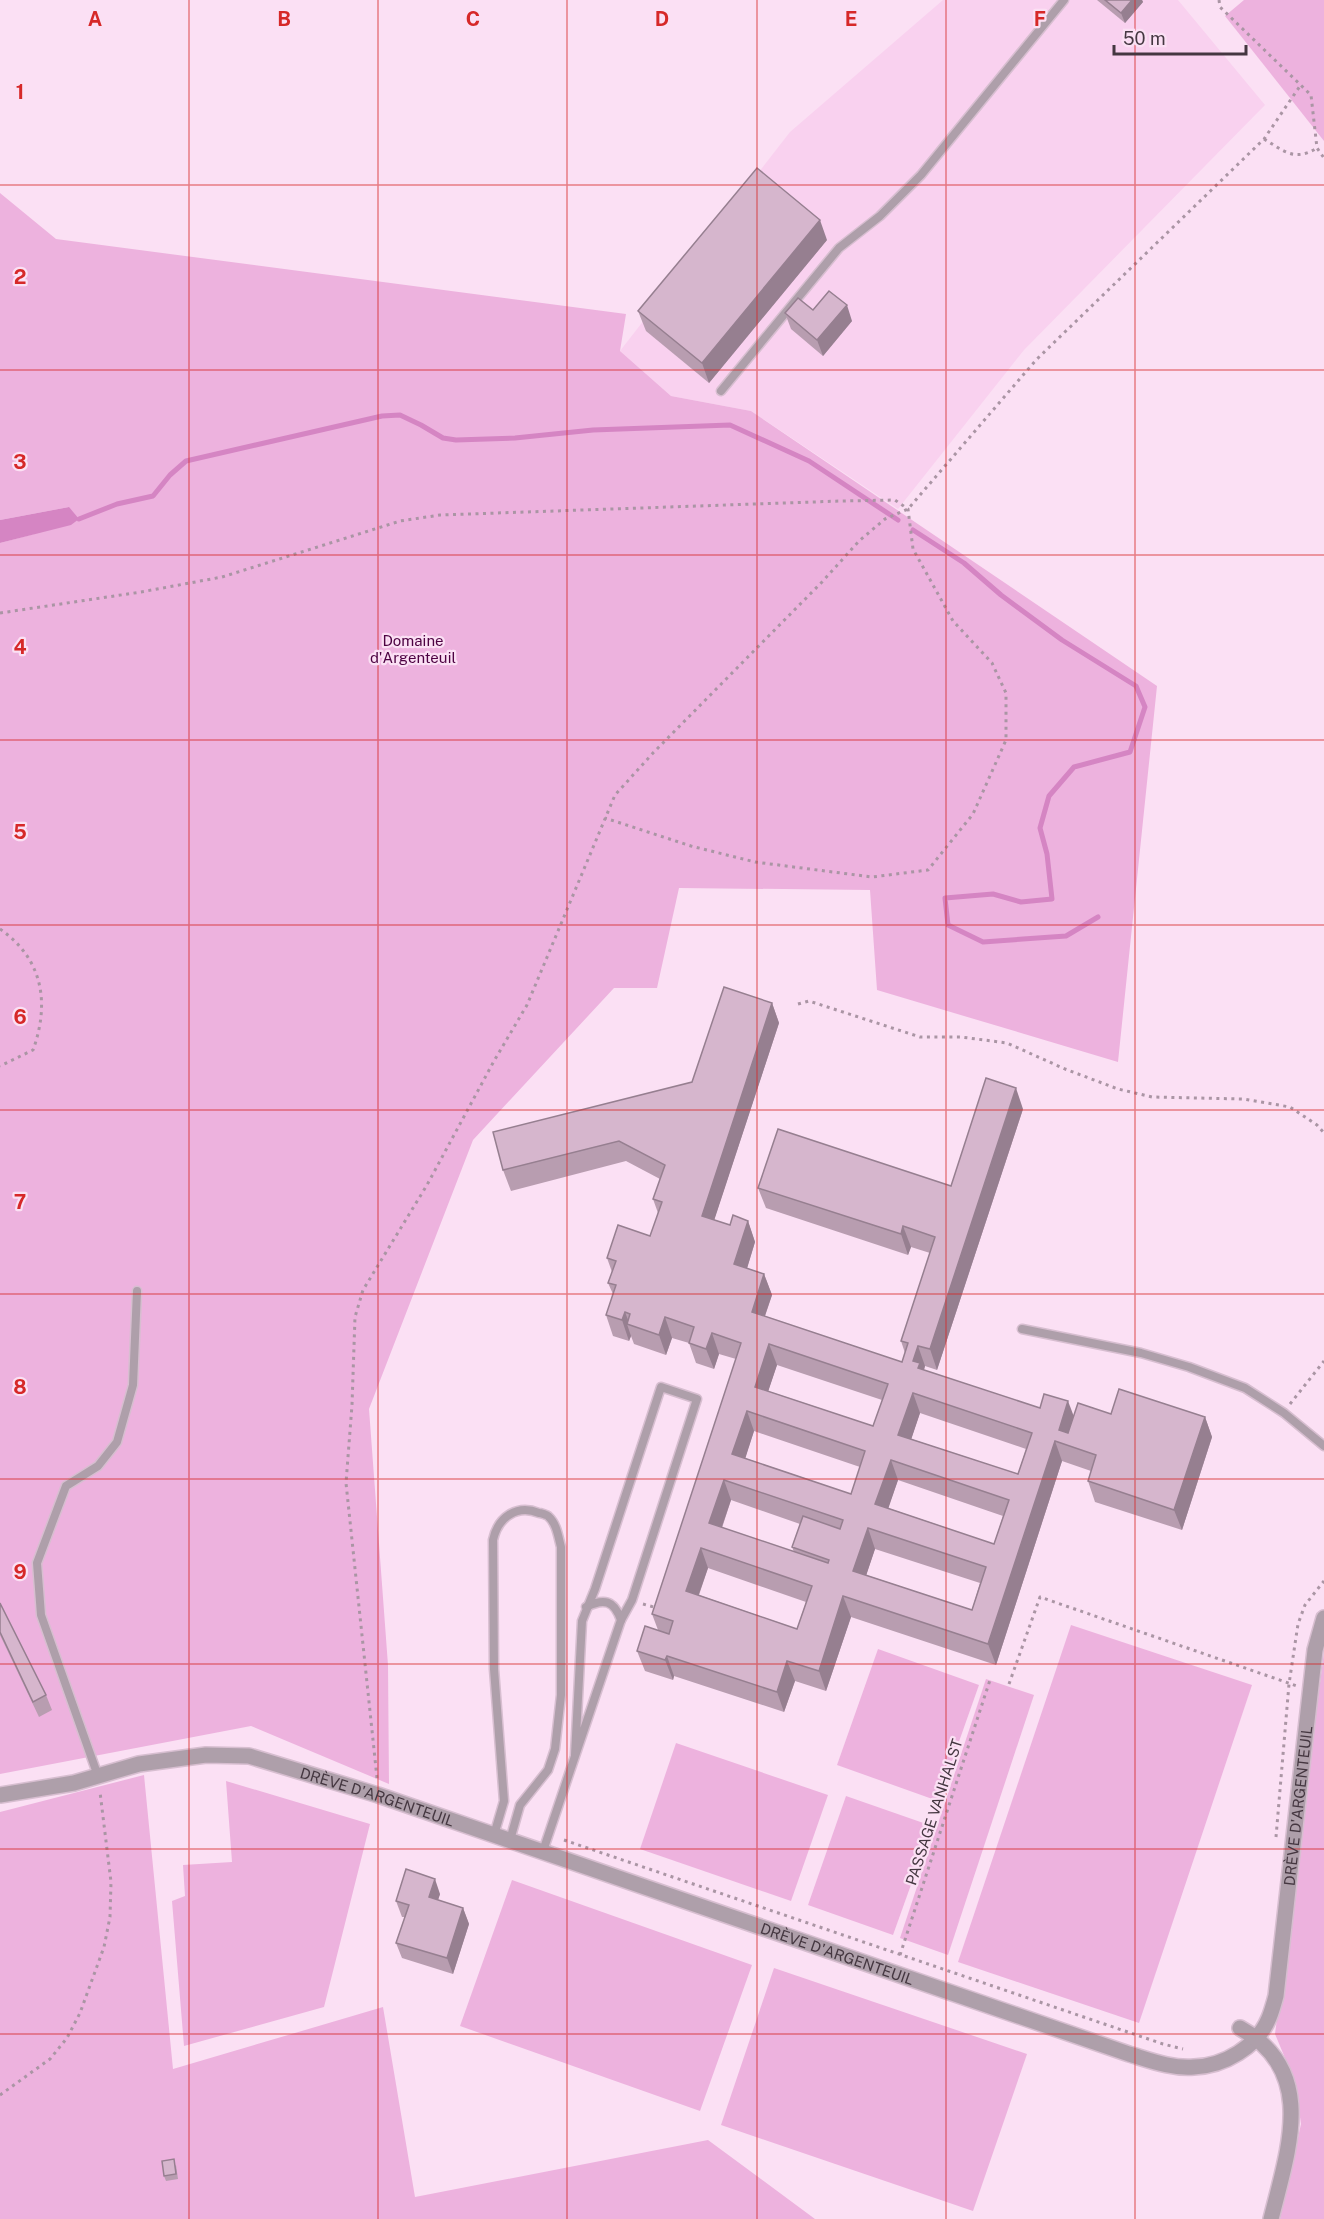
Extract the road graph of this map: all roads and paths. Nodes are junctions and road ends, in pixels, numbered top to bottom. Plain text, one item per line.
1 (1064, 0) edge
2 (1219, 0) edge
3 (1300, 86) junction
4 (1264, 139) junction
5 (1317, 148) junction
6 (1324, 158) edge
7 (721, 391) dead end
8 (908, 509) junction
9 (0, 613) edge
10 (605, 818) junction
11 (0, 929) edge
12 (798, 1004) dead end
13 (0, 1066) edge
14 (1324, 1132) edge
15 (137, 1291) dead end
16 (1022, 1329) dead end
17 (1324, 1361) edge
18 (1284, 1413) junction
19 (1324, 1446) edge
20 (1324, 1581) edge
21 (586, 1607) junction
22 (1324, 1618) edge
23 (621, 1620) junction
24 (991, 1677) dead end
25 (1009, 1684) dead end
26 (1289, 1684) junction
27 (1310, 1689) junction
28 (575, 1755) junction
29 (99, 1776) junction
30 (0, 1795) edge
31 (378, 1795) junction
32 (495, 1835) junction
33 (549, 1835) junction
34 (1276, 1837) dead end
35 (510, 1840) junction
36 (543, 1851) junction
37 (900, 1955) junction
38 (1240, 2028) dead end
39 (1256, 2037) junction
40 (1194, 2049) dead end
41 (0, 2095) edge
42 (1271, 2219) edge

1 - 7 lane
2 - 3 path
3 - 4 path
3 - 5 path
4 - 5 path
4 - 8 path
5 - 6 path
8 - 9 path
8 - 10 path
8 - 10 path
10 - 31 path
11 - 13 path
12 - 14 path
15 - 29 lane
16 - 18 lane
17 - 18 path
18 - 19 lane
20 - 26 path
21 - 23 lane
21 - 23 lane
21 - 28 lane
22 - 27 street, DRÈVE D'ARGENTEUIL
23 - 28 lane
24 - 37 path, PASSAGE VANHALST
25 - 26 path
26 - 27 path
26 - 34 path
27 - 39 street, DRÈVE D'ARGENTEUIL
28 - 33 lane
29 - 30 street, DRÈVE D'ARGENTEUIL
29 - 31 street, DRÈVE D'ARGENTEUIL
29 - 41 path
31 - 32 street, DRÈVE D'ARGENTEUIL
32 - 35 street, DRÈVE D'ARGENTEUIL
32 - 35 lane
33 - 36 lane
33 - 37 path
35 - 36 street, DRÈVE D'ARGENTEUIL
36 - 39 street, DRÈVE D'ARGENTEUIL
37 - 40 path
38 - 39 street
39 - 42 street

